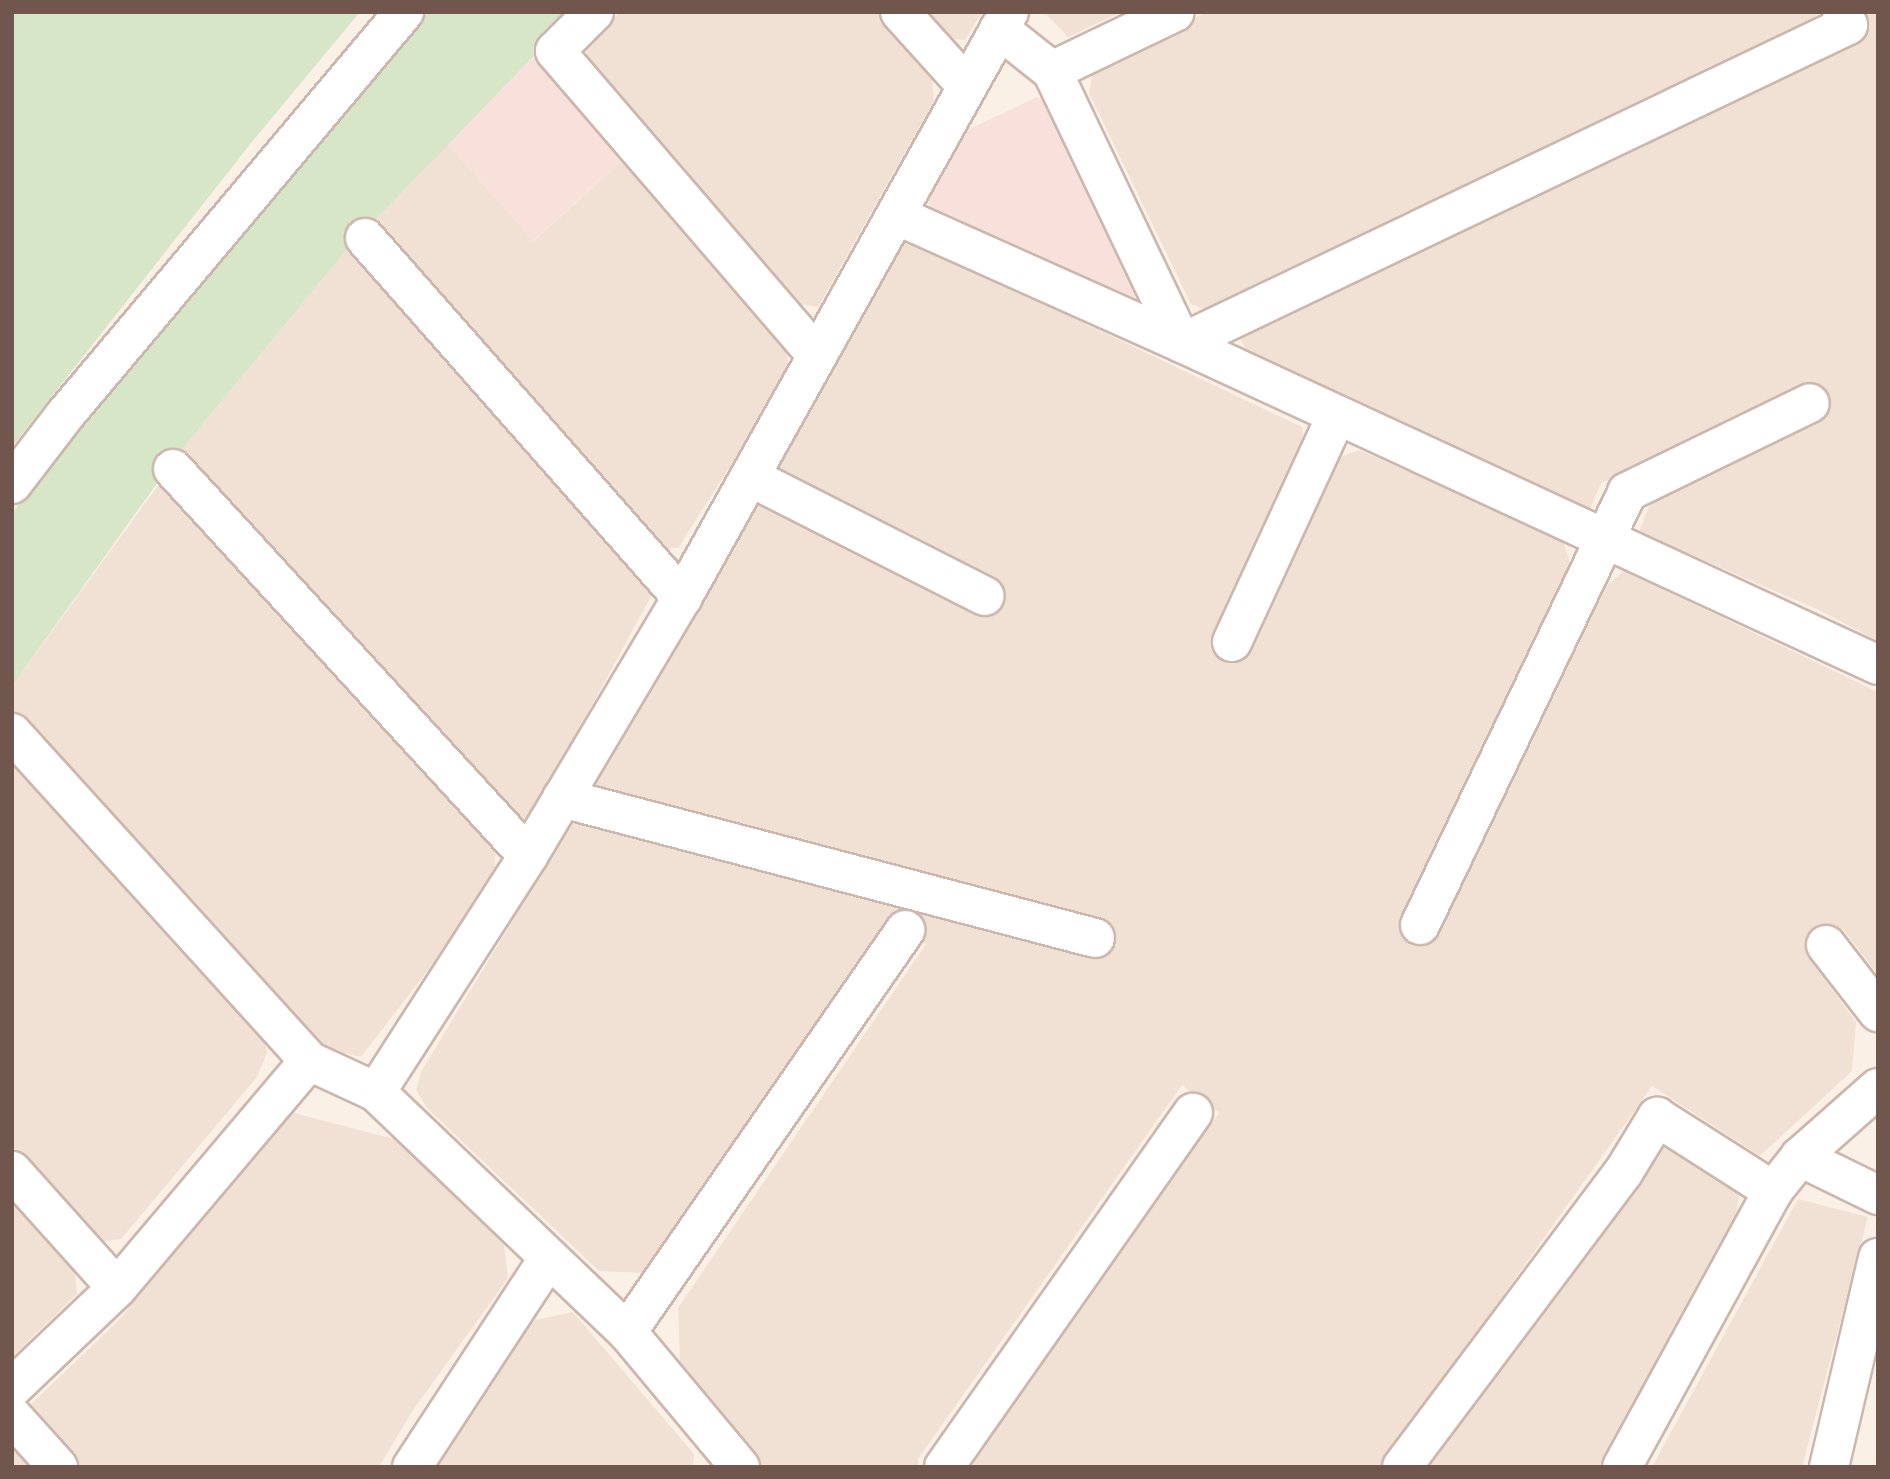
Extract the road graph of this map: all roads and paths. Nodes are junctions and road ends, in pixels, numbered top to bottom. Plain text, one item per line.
1 (404, 12) edge
2 (594, 12) edge
3 (900, 12) edge
4 (1175, 12) edge
5 (1842, 12) edge
6 (1004, 21) edge
7 (1052, 71) junction
8 (966, 85) junction
9 (895, 215) junction
10 (365, 238) dead end
11 (1182, 343) junction
12 (817, 356) junction
13 (1810, 403) dead end
14 (1336, 415) junction
15 (173, 469) dead end
16 (750, 477) junction
17 (12, 484) edge
18 (1605, 537) junction
19 (985, 596) dead end
20 (682, 598) junction
21 (1232, 642) dead end
22 (1878, 665) edge
23 (12, 733) edge
24 (562, 798) junction
25 (528, 856) junction
26 (1420, 925) dead end
27 (905, 930) dead end
28 (1094, 938) dead end
29 (1826, 945) dead end
30 (1878, 1012) edge
31 (309, 1061) junction
32 (1878, 1088) edge
33 (376, 1092) junction
34 (1193, 1113) dead end
35 (1800, 1157) junction
36 (12, 1171) edge
37 (1773, 1191) junction
38 (1878, 1195) edge
39 (1878, 1258) edge
40 (548, 1259) junction
41 (117, 1288) junction
42 (627, 1332) junction
43 (12, 1388) edge
44 (12, 1416) edge
45 (58, 1467) edge
46 (412, 1467) edge
47 (740, 1467) edge
48 (944, 1467) edge
49 (1402, 1467) edge
50 (1622, 1467) edge
51 (1829, 1467) edge

1 - 17 street
2 - 12 street
3 - 8 street
4 - 7 street
5 - 11 street
6 - 7 street
6 - 8 street
7 - 11 street
8 - 9 street
9 - 11 street
9 - 12 street
10 - 20 street
11 - 14 street
12 - 16 street
13 - 18 street
14 - 18 street
14 - 21 street
15 - 25 street
16 - 19 street
16 - 20 street
18 - 22 street
18 - 26 street
20 - 24 street
23 - 31 street
24 - 25 street
24 - 28 street
25 - 33 street
27 - 42 street
29 - 30 street
31 - 33 street
31 - 41 street
32 - 35 street
33 - 40 street
34 - 48 street
35 - 37 street
35 - 38 street
36 - 41 street
37 - 49 street
37 - 50 street
39 - 51 street
40 - 42 street
40 - 46 street
41 - 43 street
42 - 47 street
44 - 45 street

